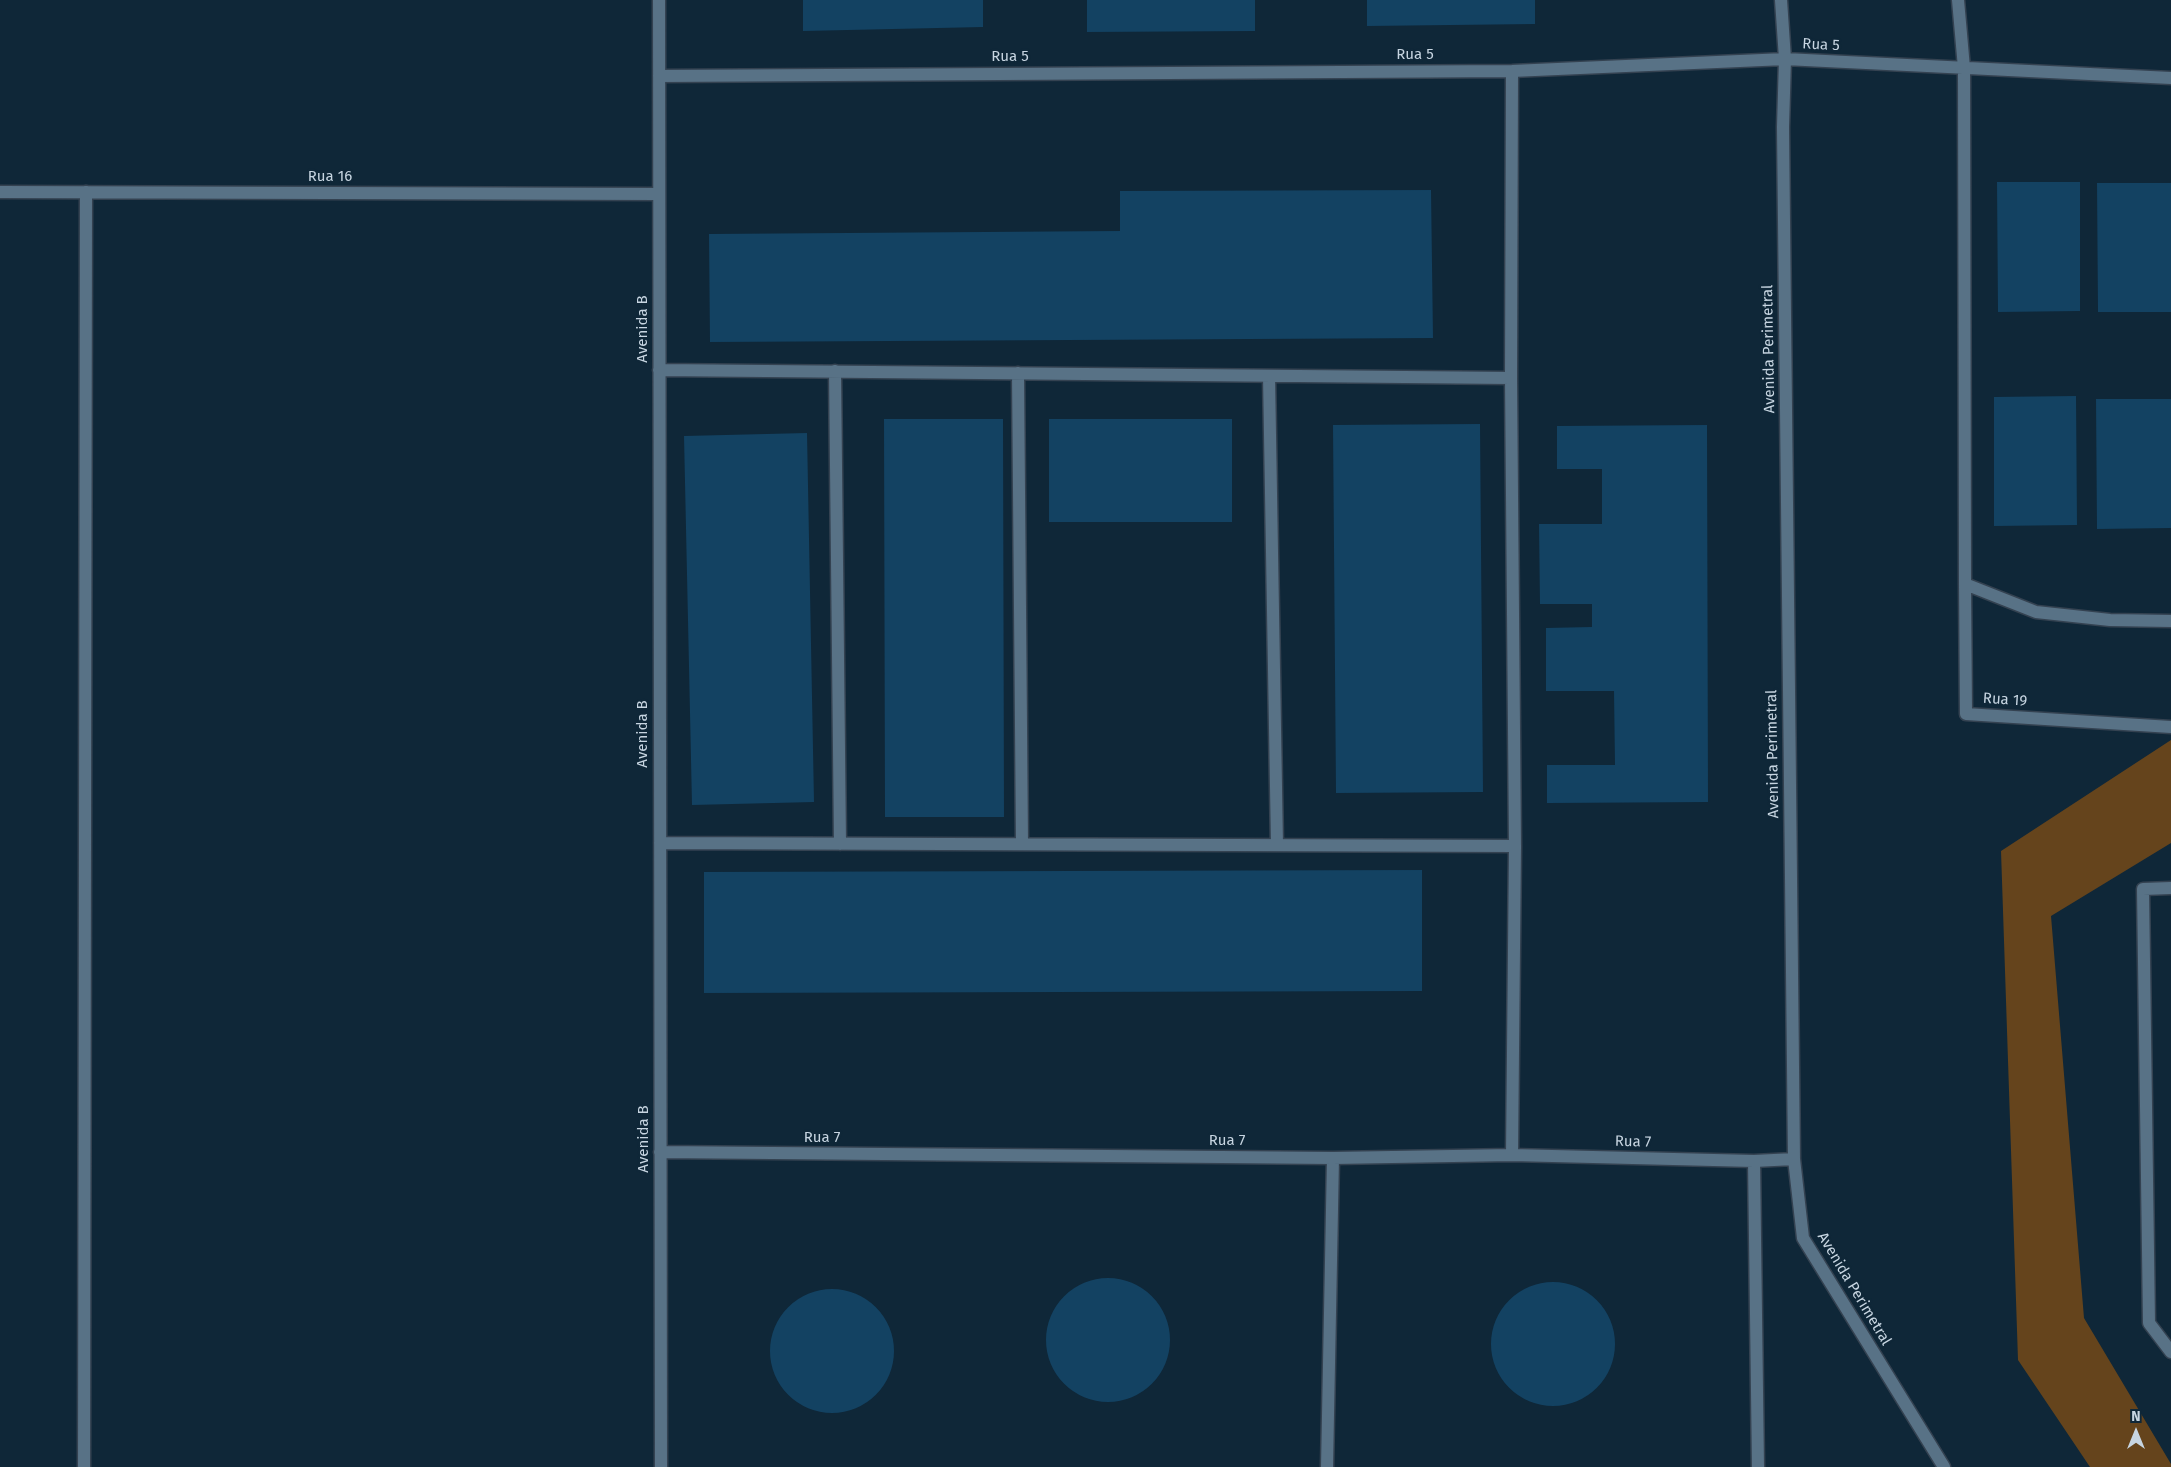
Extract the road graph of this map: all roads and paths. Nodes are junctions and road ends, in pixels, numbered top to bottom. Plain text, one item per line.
1 (659, 0) edge
2 (1781, 0) edge
3 (1958, 0) edge
4 (1785, 60) junction
5 (1964, 68) junction
6 (1512, 71) junction
7 (659, 76) junction
8 (2171, 78) edge
9 (0, 192) edge
10 (86, 192) junction
11 (659, 194) junction
12 (659, 370) junction
13 (835, 371) junction
14 (1018, 373) junction
15 (1270, 376) junction
16 (1511, 378) junction
17 (1965, 584) junction
18 (2171, 621) edge
19 (2171, 727) edge
20 (660, 843) junction
21 (840, 844) junction
22 (1022, 844) junction
23 (1277, 846) junction
24 (1515, 846) junction
25 (2171, 888) edge
26 (660, 1152) junction
27 (1512, 1155) junction
28 (1333, 1158) junction
29 (1794, 1159) junction
30 (1754, 1161) junction
31 (2171, 1352) edge
32 (84, 1467) edge
33 (661, 1467) edge
34 (1327, 1467) edge
35 (1758, 1467) edge
36 (1944, 1467) edge

1 - 7 lane, Avenida B
2 - 4 lane, Avenida Perimetral
3 - 5 lane
4 - 5 lane, Rua 5
4 - 6 lane, Rua 5
4 - 29 lane, Avenida Perimetral
5 - 8 lane, Rua 5
5 - 17 lane
6 - 7 lane, Rua 5
6 - 16 lane
7 - 11 lane, Avenida B
9 - 10 lane, Rua 16
10 - 11 lane, Rua 16
10 - 32 lane
11 - 12 lane, Avenida B
12 - 13 lane
12 - 20 lane, Avenida B
13 - 14 lane
13 - 21 lane
14 - 15 lane
14 - 22 lane
15 - 16 lane
15 - 23 lane
16 - 24 lane
17 - 18 lane
17 - 19 lane, Rua 19
20 - 21 lane
20 - 26 lane, Avenida B
21 - 22 lane
22 - 23 lane
23 - 24 lane
24 - 27 lane
25 - 31 lane
26 - 28 lane, Rua 7
26 - 33 lane, Avenida B
27 - 28 lane, Rua 7
27 - 30 lane, Rua 7
28 - 34 lane
29 - 30 lane, Rua 7
29 - 36 lane, Avenida Perimetral
30 - 35 lane

